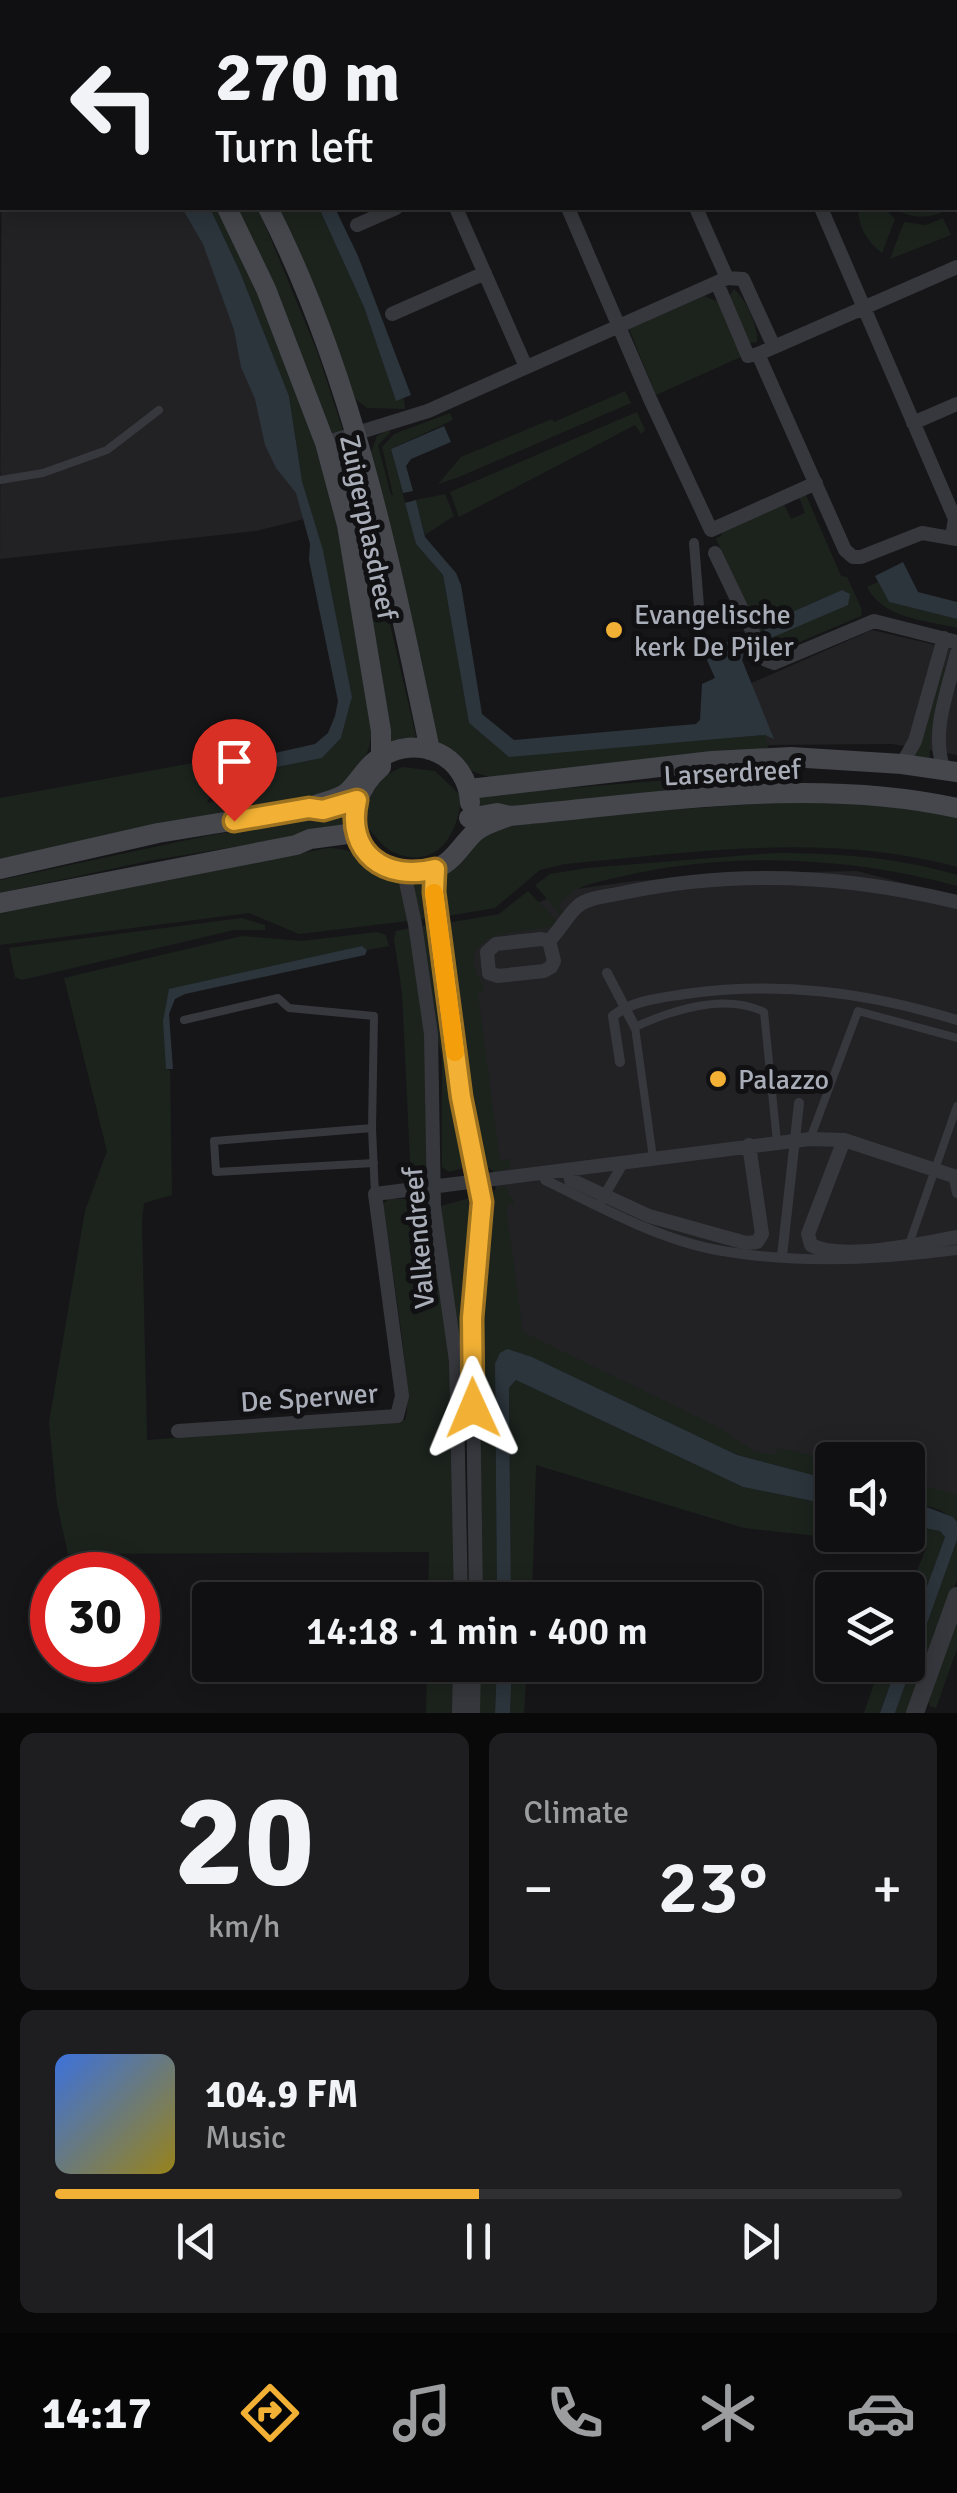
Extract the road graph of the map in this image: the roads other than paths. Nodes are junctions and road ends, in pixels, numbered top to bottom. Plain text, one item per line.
1 (228, 210) edge
2 (269, 210) edge
3 (391, 210) edge
4 (463, 210) edge
5 (569, 210) edge
6 (697, 210) edge
7 (822, 210) edge
8 (357, 225) dead end
9 (957, 266) edge
10 (485, 273) junction
11 (722, 280) junction
12 (864, 308) junction
13 (392, 314) dead end
14 (620, 326) junction
15 (774, 347) junction
16 (758, 354) junction
17 (526, 368) junction
18 (957, 404) edge
19 (159, 410) dead end
20 (913, 422) junction
21 (356, 435) junction
22 (325, 443) junction
23 (0, 480) edge
24 (816, 483) junction
25 (954, 538) edge
26 (694, 543) dead end
27 (715, 554) dead end
28 (748, 622) junction
29 (950, 640) edge
30 (957, 653) edge
31 (430, 750) junction
32 (381, 762) junction
33 (902, 764) junction
34 (951, 771) edge
35 (468, 784) junction
36 (353, 796) junction
37 (957, 808) edge
38 (473, 824) junction
39 (358, 839) junction
40 (435, 864) junction
41 (0, 869) edge
42 (404, 874) junction
43 (957, 902) edge
44 (0, 903) edge
45 (549, 941) junction
46 (607, 972) dead end
47 (626, 1006) junction
48 (184, 1020) dead end
49 (957, 1020) edge
50 (636, 1027) junction
51 (957, 1038) edge
52 (620, 1062) dead end
53 (799, 1103) dead end
54 (957, 1106) edge
55 (372, 1128) junction
56 (810, 1139) junction
57 (794, 1140) junction
58 (844, 1140) junction
59 (777, 1142) junction
60 (749, 1145) junction
61 (653, 1158) junction
62 (374, 1162) junction
63 (624, 1162) junction
64 (934, 1168) junction
65 (570, 1170) junction
66 (543, 1173) junction
67 (955, 1176) edge
68 (480, 1182) junction
69 (436, 1187) junction
70 (957, 1193) edge
71 (375, 1194) junction
72 (600, 1201) junction
73 (957, 1237) edge
74 (908, 1247) junction
75 (957, 1250) edge
76 (782, 1256) junction
77 (178, 1431) dead end
78 (461, 1582) edge
79 (476, 1582) edge
80 (957, 1596) edge
81 (460, 1682) edge
82 (474, 1682) edge
83 (459, 1713) edge
84 (473, 1713) edge
85 (916, 1713) edge

1 - 22 main road, Zuigerplasdreef
2 - 21 main road, Zuigerplasdreef
3 - 8 street
4 - 10 street
5 - 14 street
6 - 11 street
7 - 12 street
9 - 12 street
10 - 13 street
10 - 17 street
11 - 14 street
11 - 15 street
11 - 16 street
12 - 15 street
12 - 20 street
14 - 17 street
14 - 24 street
15 - 16 street
16 - 24 street
17 - 21 street
18 - 20 street
19 - 23 lane
20 - 25 street
21 - 22 street
21 - 31 main road, Zuigerplasdreef
22 - 32 main road, Zuigerplasdreef
24 - 25 street
26 - 28 street
27 - 28 street
28 - 29 street
29 - 33 street
30 - 34 street
31 - 32 main road
31 - 35 main road
32 - 35 main road
32 - 36 main road
33 - 34 main road, Larserdreef
33 - 35 main road, Larserdreef
35 - 38 main road
36 - 39 main road
36 - 41 main road
37 - 38 main road, Larserdreef
38 - 40 main road
39 - 40 main road
39 - 42 main road
39 - 44 main road
40 - 42 main road
40 - 68 street, Valkendreef
42 - 69 street, Valkendreef
43 - 45 street
45 - 45 street
46 - 47 street
47 - 49 street
47 - 50 street
47 - 52 street
48 - 55 lane
50 - 59 lane
50 - 61 lane
51 - 56 lane
53 - 57 street
54 - 64 lane
55 - 62 lane
55 - 62 lane
56 - 57 street
56 - 58 street
57 - 59 street
57 - 76 street
58 - 64 street
58 - 74 street
59 - 60 street
60 - 61 street
60 - 72 street
61 - 63 street
62 - 71 lane
63 - 65 street
63 - 72 street
64 - 67 street
64 - 74 lane
65 - 66 street
65 - 72 street
66 - 68 street
66 - 72 street
67 - 70 street
68 - 69 street
68 - 79 street, Valkendreef
69 - 71 street
69 - 78 street, Valkendreef
71 - 77 street, De Sperwer
72 - 76 street
73 - 74 street
75 - 76 street
80 - 85 street
81 - 83 street
82 - 84 street

